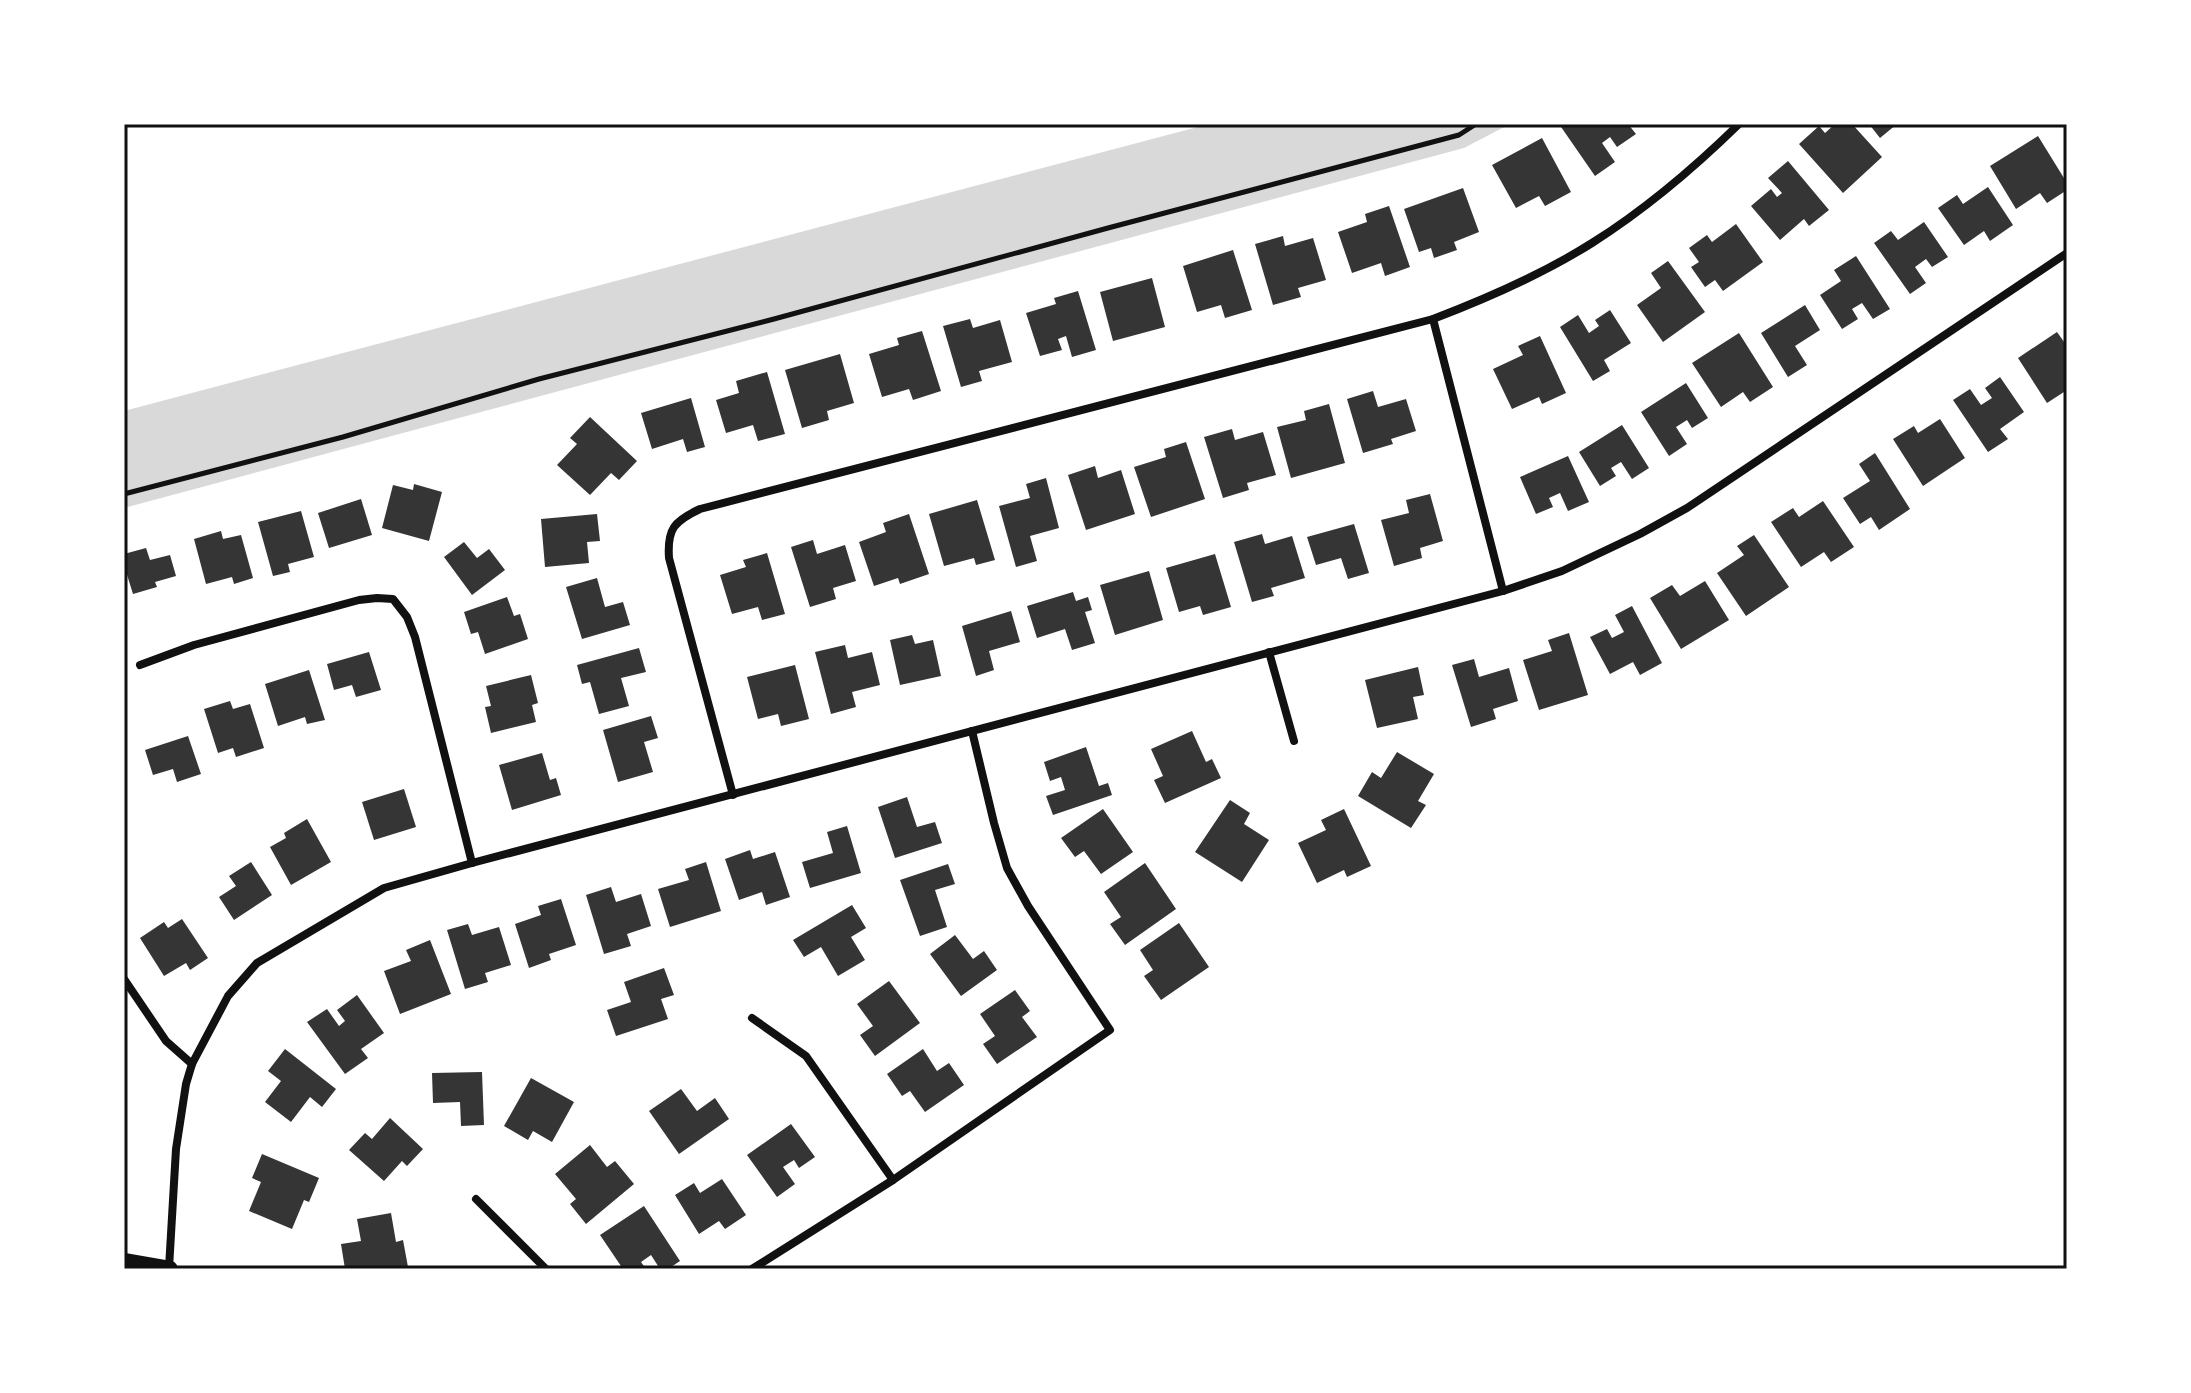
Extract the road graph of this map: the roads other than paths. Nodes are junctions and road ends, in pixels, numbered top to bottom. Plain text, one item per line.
1 (1476, 124) edge
2 (1739, 124) edge
3 (2064, 255) edge
4 (2067, 266) edge
5 (1433, 319) junction
6 (124, 494) edge
7 (1503, 591) junction
8 (1269, 652) junction
9 (140, 665) dead end
10 (972, 731) junction
11 (1294, 741) dead end
12 (733, 795) junction
13 (472, 863) junction
14 (124, 979) edge
15 (752, 1018) dead end
16 (192, 1064) junction
17 (893, 1180) junction
18 (476, 1199) dead end
19 (124, 1261) edge
20 (169, 1269) edge
21 (546, 1269) edge
22 (752, 1269) edge

1 - 6 lane
2 - 5 street
3 - 4 street
3 - 7 street
5 - 7 street
5 - 12 street
7 - 8 street
8 - 10 street
8 - 11 street
9 - 13 street
10 - 12 street
10 - 17 street
12 - 13 street
13 - 16 street
14 - 16 street
15 - 17 street
16 - 20 street
17 - 22 street
18 - 21 street
19 - 20 main road

